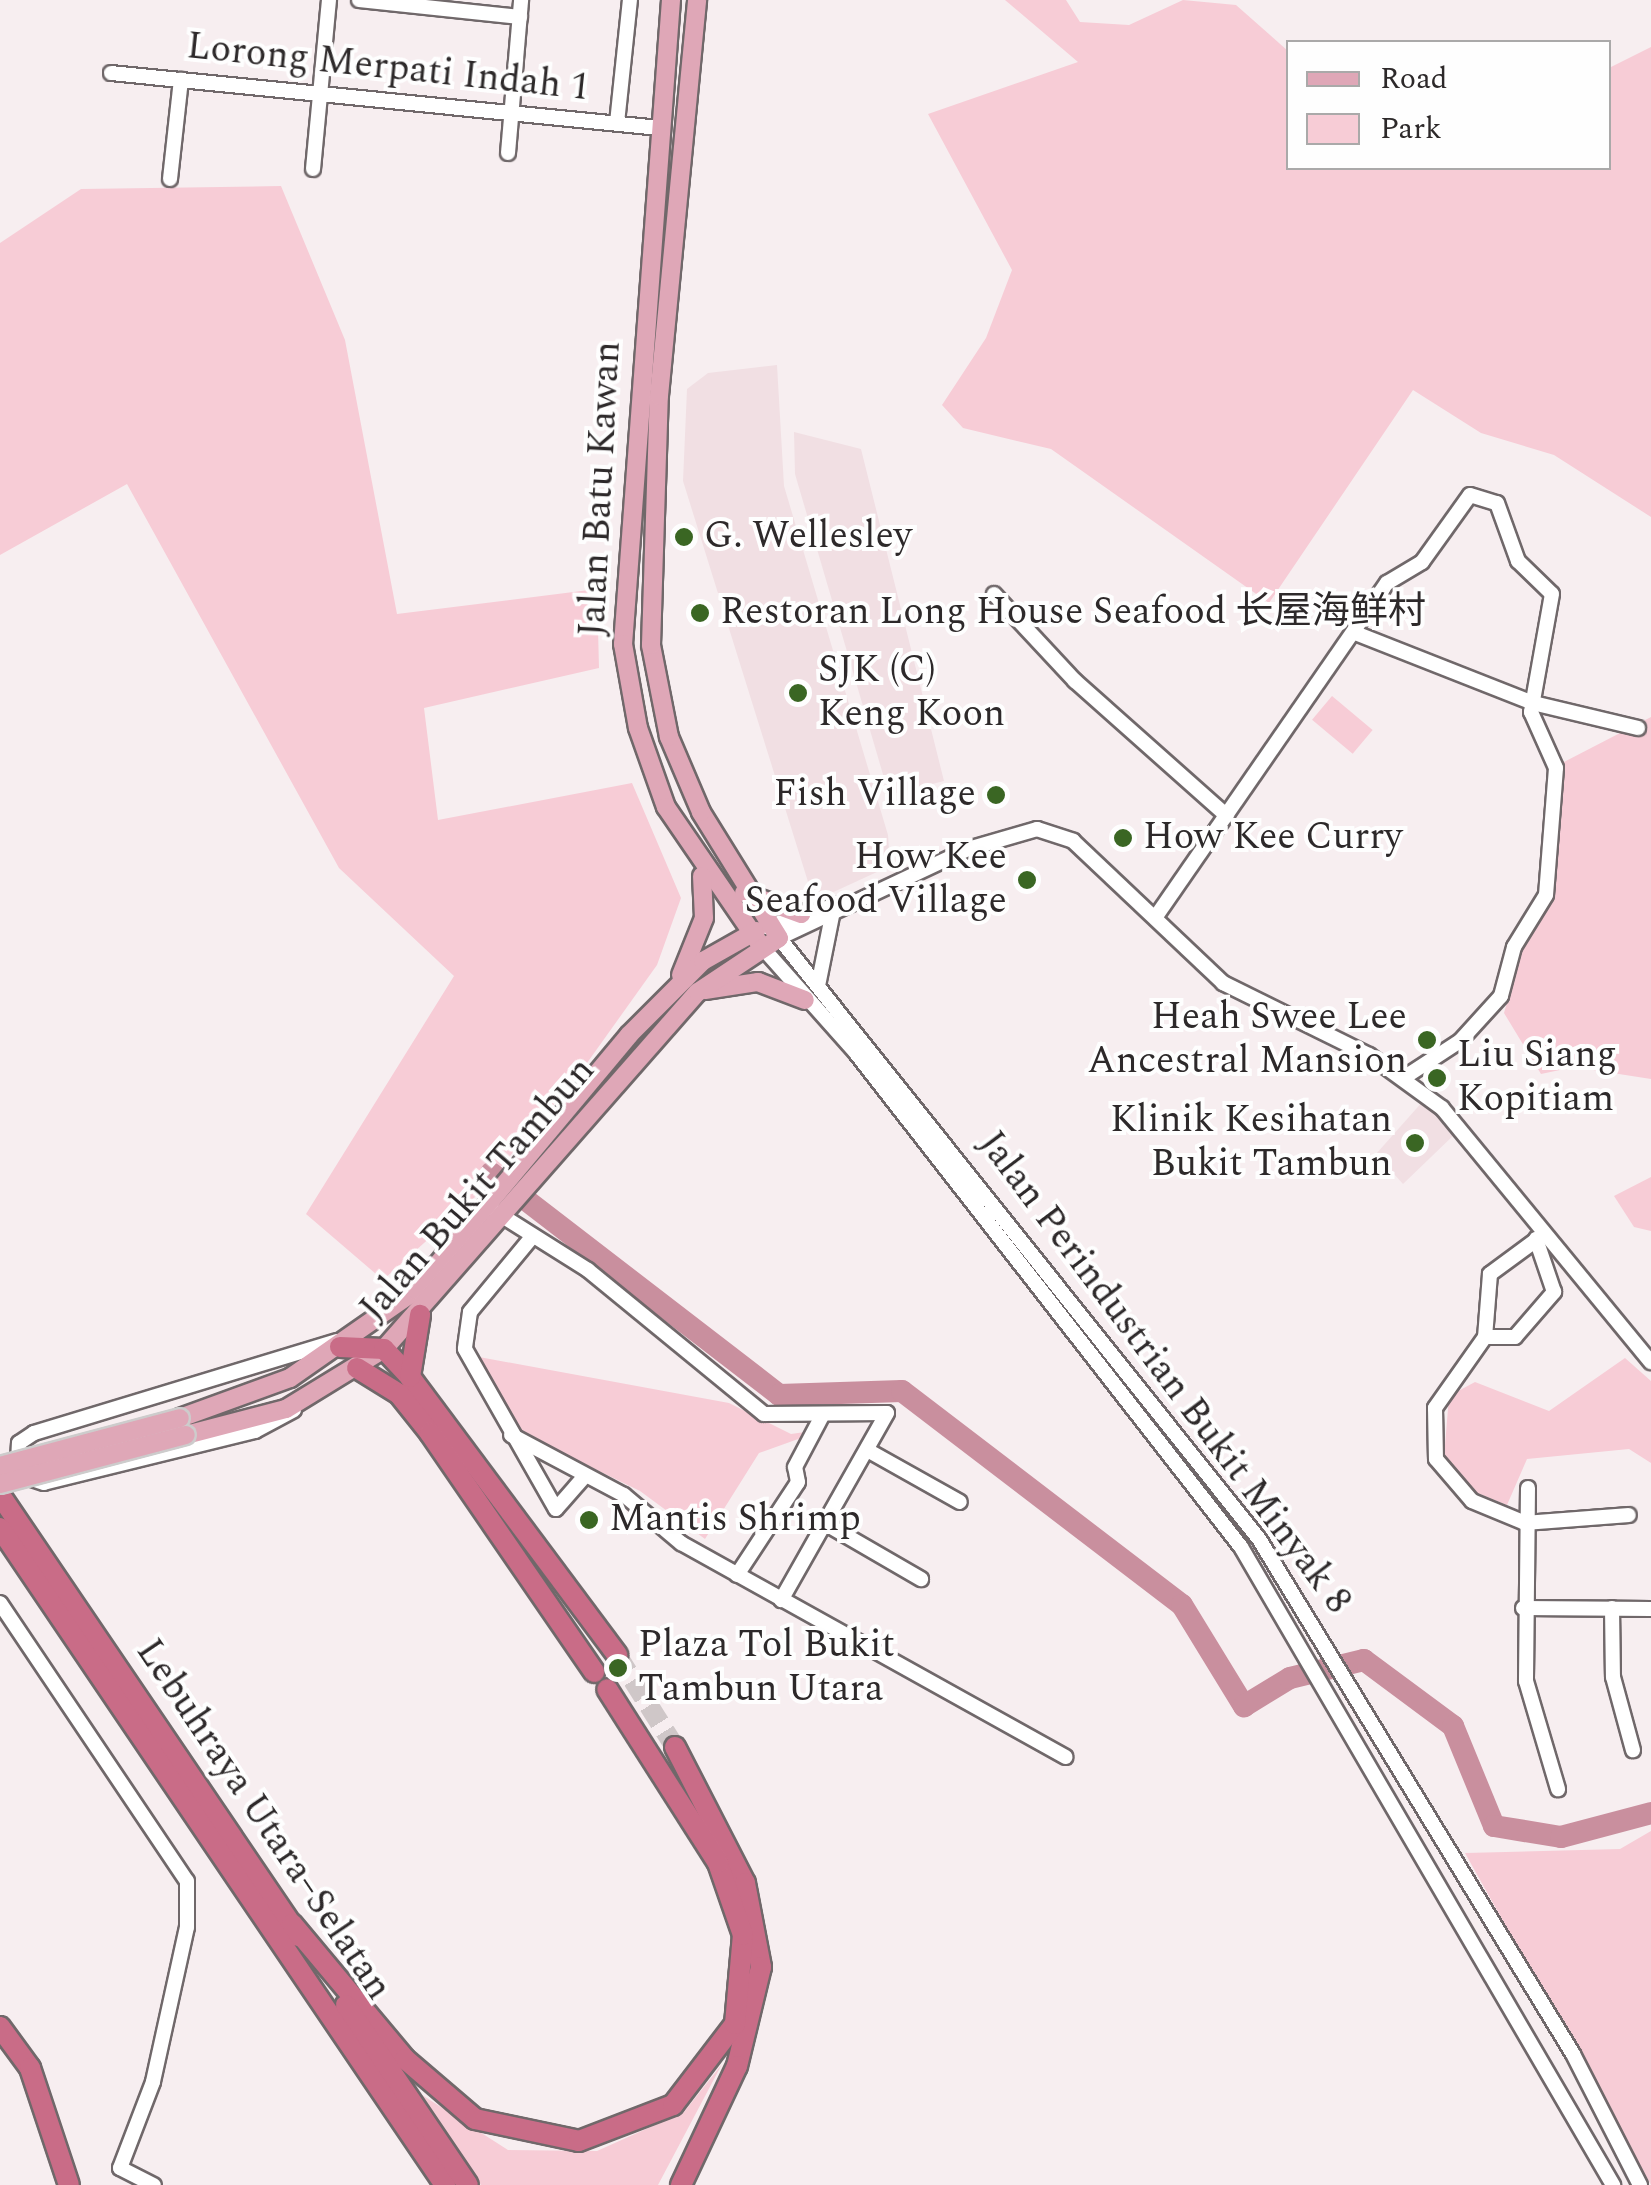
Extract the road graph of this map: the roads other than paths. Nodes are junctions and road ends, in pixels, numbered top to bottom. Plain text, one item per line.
1 (329, 0) edge
2 (360, 0) edge
3 (521, 0) edge
4 (630, 0) edge
5 (671, 0) edge
6 (698, 0) edge
7 (520, 17) junction
8 (112, 73) dead end
9 (181, 80) junction
10 (320, 94) junction
11 (512, 112) junction
12 (616, 123) junction
13 (659, 128) junction
14 (508, 153) dead end
15 (313, 169) dead end
16 (170, 179) dead end
17 (994, 594) dead end
18 (1358, 634) junction
19 (1533, 703) junction
20 (1638, 728) dead end
21 (1227, 816) junction
22 (700, 868) junction
23 (744, 892) junction
24 (852, 902) junction
25 (802, 914) junction
26 (833, 915) junction
27 (1157, 915) junction
28 (764, 937) junction
29 (677, 985) junction
30 (698, 992) junction
31 (812, 994) junction
32 (1405, 1077) junction
33 (492, 1201) junction
34 (508, 1213) junction
35 (1539, 1237) junction
36 (532, 1238) junction
37 (420, 1315) junction
38 (358, 1333) junction
39 (1485, 1337) junction
40 (340, 1348) junction
41 (384, 1349) junction
42 (1651, 1362) edge
43 (357, 1368) junction
44 (410, 1377) junction
45 (318, 1391) junction
46 (822, 1416) junction
47 (183, 1427) junction
48 (511, 1435) junction
49 (869, 1450) junction
50 (0, 1466) edge
51 (584, 1478) junction
52 (0, 1484) edge
53 (1528, 1488) dead end
54 (0, 1495) edge
55 (960, 1502) dead end
56 (1629, 1514) dead end
57 (1525, 1523) junction
58 (826, 1524) junction
59 (0, 1528) edge
60 (738, 1575) junction
61 (921, 1580) dead end
62 (781, 1600) junction
63 (0, 1603) edge
64 (1524, 1608) junction
65 (1612, 1608) junction
66 (1651, 1609) edge
67 (617, 1655) tunnel mouth
68 (675, 1748) tunnel mouth
69 (1633, 1750) dead end
70 (1066, 1757) dead end
71 (1558, 1790) dead end
72 (292, 1924) junction
73 (0, 2026) edge
74 (1573, 2054) junction
75 (1550, 2071) junction
76 (396, 2112) junction
77 (69, 2185) edge
78 (154, 2185) edge
79 (430, 2185) edge
80 (445, 2185) edge
81 (468, 2185) edge
82 (681, 2185) edge
83 (1613, 2185) edge
84 (1640, 2185) edge

1 - 10 street
2 - 7 street
3 - 7 street
4 - 12 street
5 - 13 main road, Jalan Batu Kawan
6 - 23 main road, Jalan Batu Kawan
7 - 11 street
8 - 9 street, Lorong Merpati Indah 1
9 - 10 street, Lorong Merpati Indah 1
9 - 16 street
10 - 11 street, Lorong Merpati Indah 1
10 - 15 street
11 - 12 street, Lorong Merpati Indah 1
11 - 14 street
12 - 13 street, Lorong Merpati Indah 1
13 - 22 main road, Jalan Batu Kawan
17 - 21 street
18 - 19 street
18 - 19 street
18 - 21 street
19 - 20 street
19 - 32 street
21 - 27 street
22 - 28 main road, Jalan Batu Kawan
22 - 29 main road
23 - 25 main road
23 - 28 main road, Jalan Batu Kawan
24 - 25 street, Jalan Bukit Tambun
24 - 26 street, Jalan Bukit Tambun
24 - 27 street, Jalan Bukit Tambun
25 - 28 street, Jalan Bukit Tambun
26 - 28 street, Jalan Bukit Tambun
26 - 31 street
27 - 32 street, Jalan Bukit Tambun
28 - 29 main road, Jalan Bukit Tambun
28 - 30 main road, Jalan Bukit Tambun
28 - 31 street, Jalan Perindustrian Bukit Minyak 8
29 - 33 main road, Jalan Bukit Tambun
30 - 31 main road
30 - 34 main road, Jalan Bukit Tambun
31 - 74 street, Jalan Perindustrian Bukit Minyak 8
31 - 75 street, Jalan Perindustrian Bukit Minyak 8
32 - 35 street, Jalan Bukit Tambun
33 - 34 street
33 - 38 main road, Jalan Bukit Tambun
34 - 36 street
34 - 37 main road, Jalan Bukit Tambun
35 - 39 street
35 - 39 street
35 - 42 street, Jalan Bukit Tambun
36 - 46 street
36 - 48 street
37 - 41 main road, Jalan Bukit Tambun
37 - 44 highway
38 - 40 main road, Jalan Bukit Tambun
38 - 45 street
39 - 57 street
40 - 41 highway
40 - 47 main road, Jalan Bukit Tambun
41 - 43 main road, Jalan Bukit Tambun
41 - 44 highway
43 - 45 main road, Jalan Bukit Tambun
43 - 72 highway
44 - 67 highway
45 - 47 main road, Jalan Bukit Tambun
46 - 49 street
46 - 60 street
47 - 50 main road, Jalan Bukit Tambun, bridge
47 - 52 main road, Jalan Bukit Tambun, bridge
48 - 51 street
48 - 51 street
49 - 55 street
49 - 58 street
51 - 60 street
53 - 57 street
54 - 72 highway, Lebuhraya Utara–Selatan
56 - 57 street
57 - 64 street
58 - 61 street
58 - 62 street
59 - 76 highway, Lebuhraya Utara–Selatan
60 - 62 street
62 - 70 street
63 - 78 street
64 - 65 street
64 - 71 street
65 - 66 street
65 - 69 street
68 - 82 highway
72 - 81 highway, Lebuhraya Utara–Selatan
73 - 77 highway
74 - 75 street
74 - 84 street, Jalan Perindustrian Bukit Minyak 8
75 - 83 street, Jalan Perindustrian Bukit Minyak 8
76 - 79 highway
76 - 80 highway, Lebuhraya Utara–Selatan

